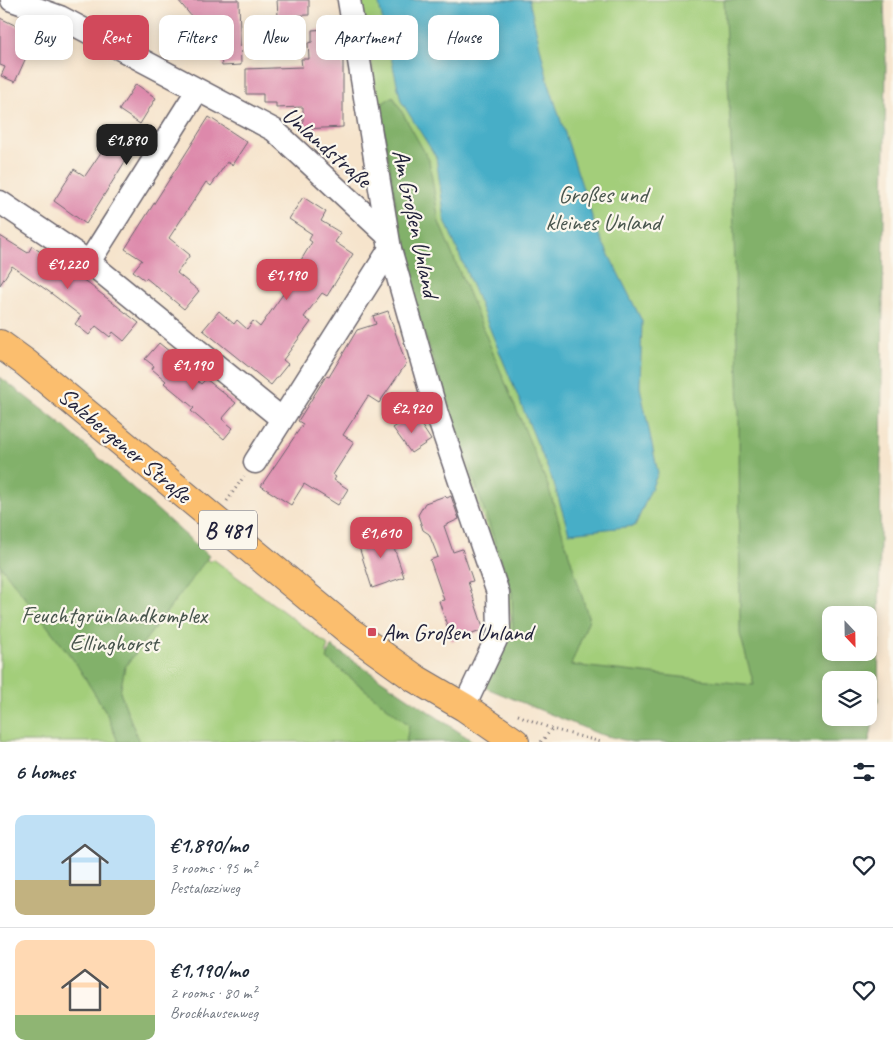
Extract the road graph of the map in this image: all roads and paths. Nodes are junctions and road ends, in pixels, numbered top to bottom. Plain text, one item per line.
1 (12, 0) edge
2 (349, 0) edge
3 (197, 90) junction
4 (0, 202) edge
5 (388, 242) junction
6 (89, 262) junction
7 (0, 344) edge
8 (282, 419) junction
9 (255, 462) joint
10 (227, 501) dead end
11 (464, 707) junction
12 (516, 714) dead end
13 (552, 729) junction
14 (515, 742) edge
15 (541, 742) edge
16 (601, 742) edge

1 - 3 street, Unlandstraße
2 - 5 street, Am Großen Unland
3 - 5 street, Unlandstraße
3 - 6 street
4 - 6 street
5 - 8 street
5 - 11 street, Am Großen Unland
6 - 8 street
7 - 11 main road, Salzbergener Straße / B 481
8 - 9 street
9 - 10 path
11 - 14 main road, Salzbergener Straße / B 481
12 - 13 path
13 - 15 path
13 - 16 path

